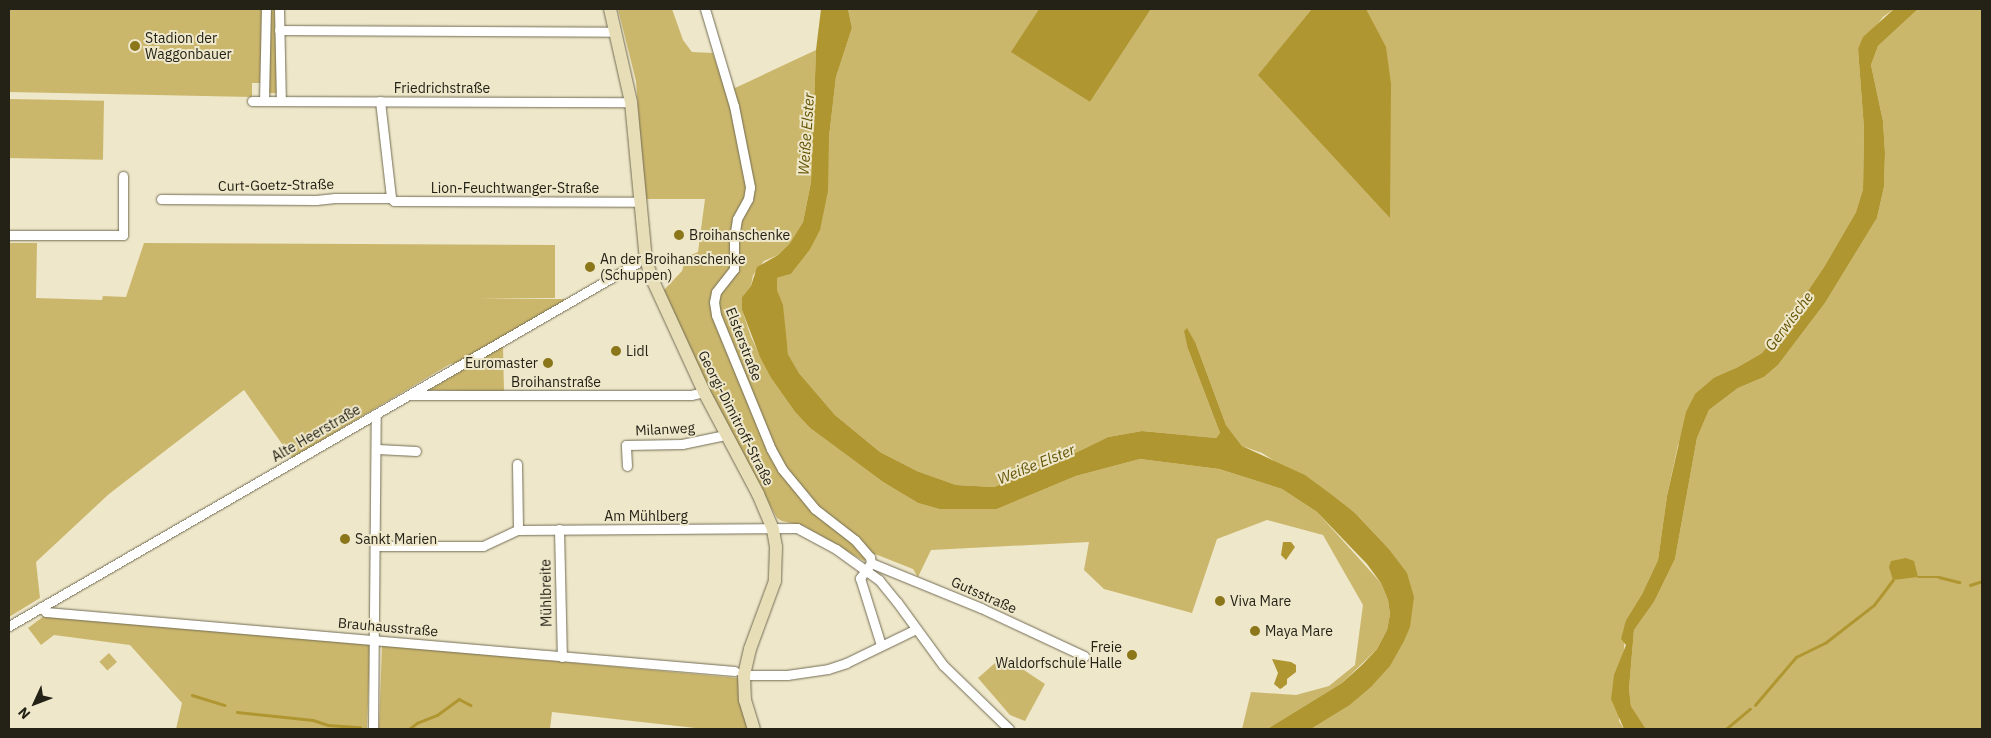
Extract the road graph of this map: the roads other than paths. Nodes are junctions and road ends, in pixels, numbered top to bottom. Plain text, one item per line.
1 (266, 9) edge
2 (279, 9) edge
3 (610, 9) edge
4 (705, 9) edge
5 (279, 30) junction
6 (616, 32) junction
7 (252, 100) dead end
8 (264, 101) junction
9 (281, 101) junction
10 (380, 101) junction
11 (631, 102) junction
12 (123, 176) dead end
13 (390, 198) junction
14 (161, 199) dead end
15 (640, 202) junction
16 (9, 235) edge
17 (637, 264) dead end
18 (704, 392) junction
19 (409, 395) junction
20 (376, 414) junction
21 (725, 434) junction
22 (377, 449) junction
23 (416, 451) dead end
24 (517, 464) dead end
25 (627, 466) dead end
26 (559, 529) junction
27 (518, 530) junction
28 (773, 530) junction
29 (376, 546) junction
30 (868, 566) junction
31 (41, 607) junction
32 (9, 626) edge
33 (916, 629) junction
34 (374, 640) junction
35 (881, 645) junction
36 (1084, 656) dead end
37 (562, 657) junction
38 (734, 671) dead end
39 (750, 675) dead end
40 (373, 729) edge
41 (754, 729) edge
42 (1009, 729) edge

1 - 8 street
2 - 5 street
3 - 6 street, Georgi-Dimitroff-Straße
4 - 30 street, Elsterstraße
5 - 6 street
5 - 9 street
6 - 11 street, Georgi-Dimitroff-Straße
7 - 8 street, Friedrichstraße
8 - 9 street, Friedrichstraße
9 - 10 street, Friedrichstraße
10 - 11 street, Friedrichstraße
10 - 13 street
11 - 15 street, Georgi-Dimitroff-Straße
12 - 16 street
13 - 14 street, Curt-Goetz-Straße
13 - 15 street, Lion-Feuchtwanger-Straße
15 - 18 street, Georgi-Dimitroff-Straße
17 - 19 street, Alte Heerstraße
18 - 19 street, Broihanstraße
18 - 21 street, Georgi-Dimitroff-Straße
19 - 20 street, Alte Heerstraße
20 - 22 street
20 - 31 street, Alte Heerstraße
21 - 25 street, Milanweg
21 - 28 street, Georgi-Dimitroff-Straße
22 - 23 street
22 - 29 street
24 - 27 street
26 - 27 street, Am Mühlberg
26 - 28 street, Am Mühlberg
26 - 37 street, Mühlbreite
27 - 29 street, Am Mühlberg
28 - 30 street
28 - 41 street, Georgi-Dimitroff-Straße
29 - 34 street
30 - 33 street
30 - 35 street
30 - 36 street, Gutsstraße
31 - 32 street, Alte Heerstraße
31 - 34 street, Brauhausstraße
33 - 35 street
33 - 42 street
34 - 37 street, Brauhausstraße
34 - 40 street
35 - 39 street
37 - 38 street, Brauhausstraße

